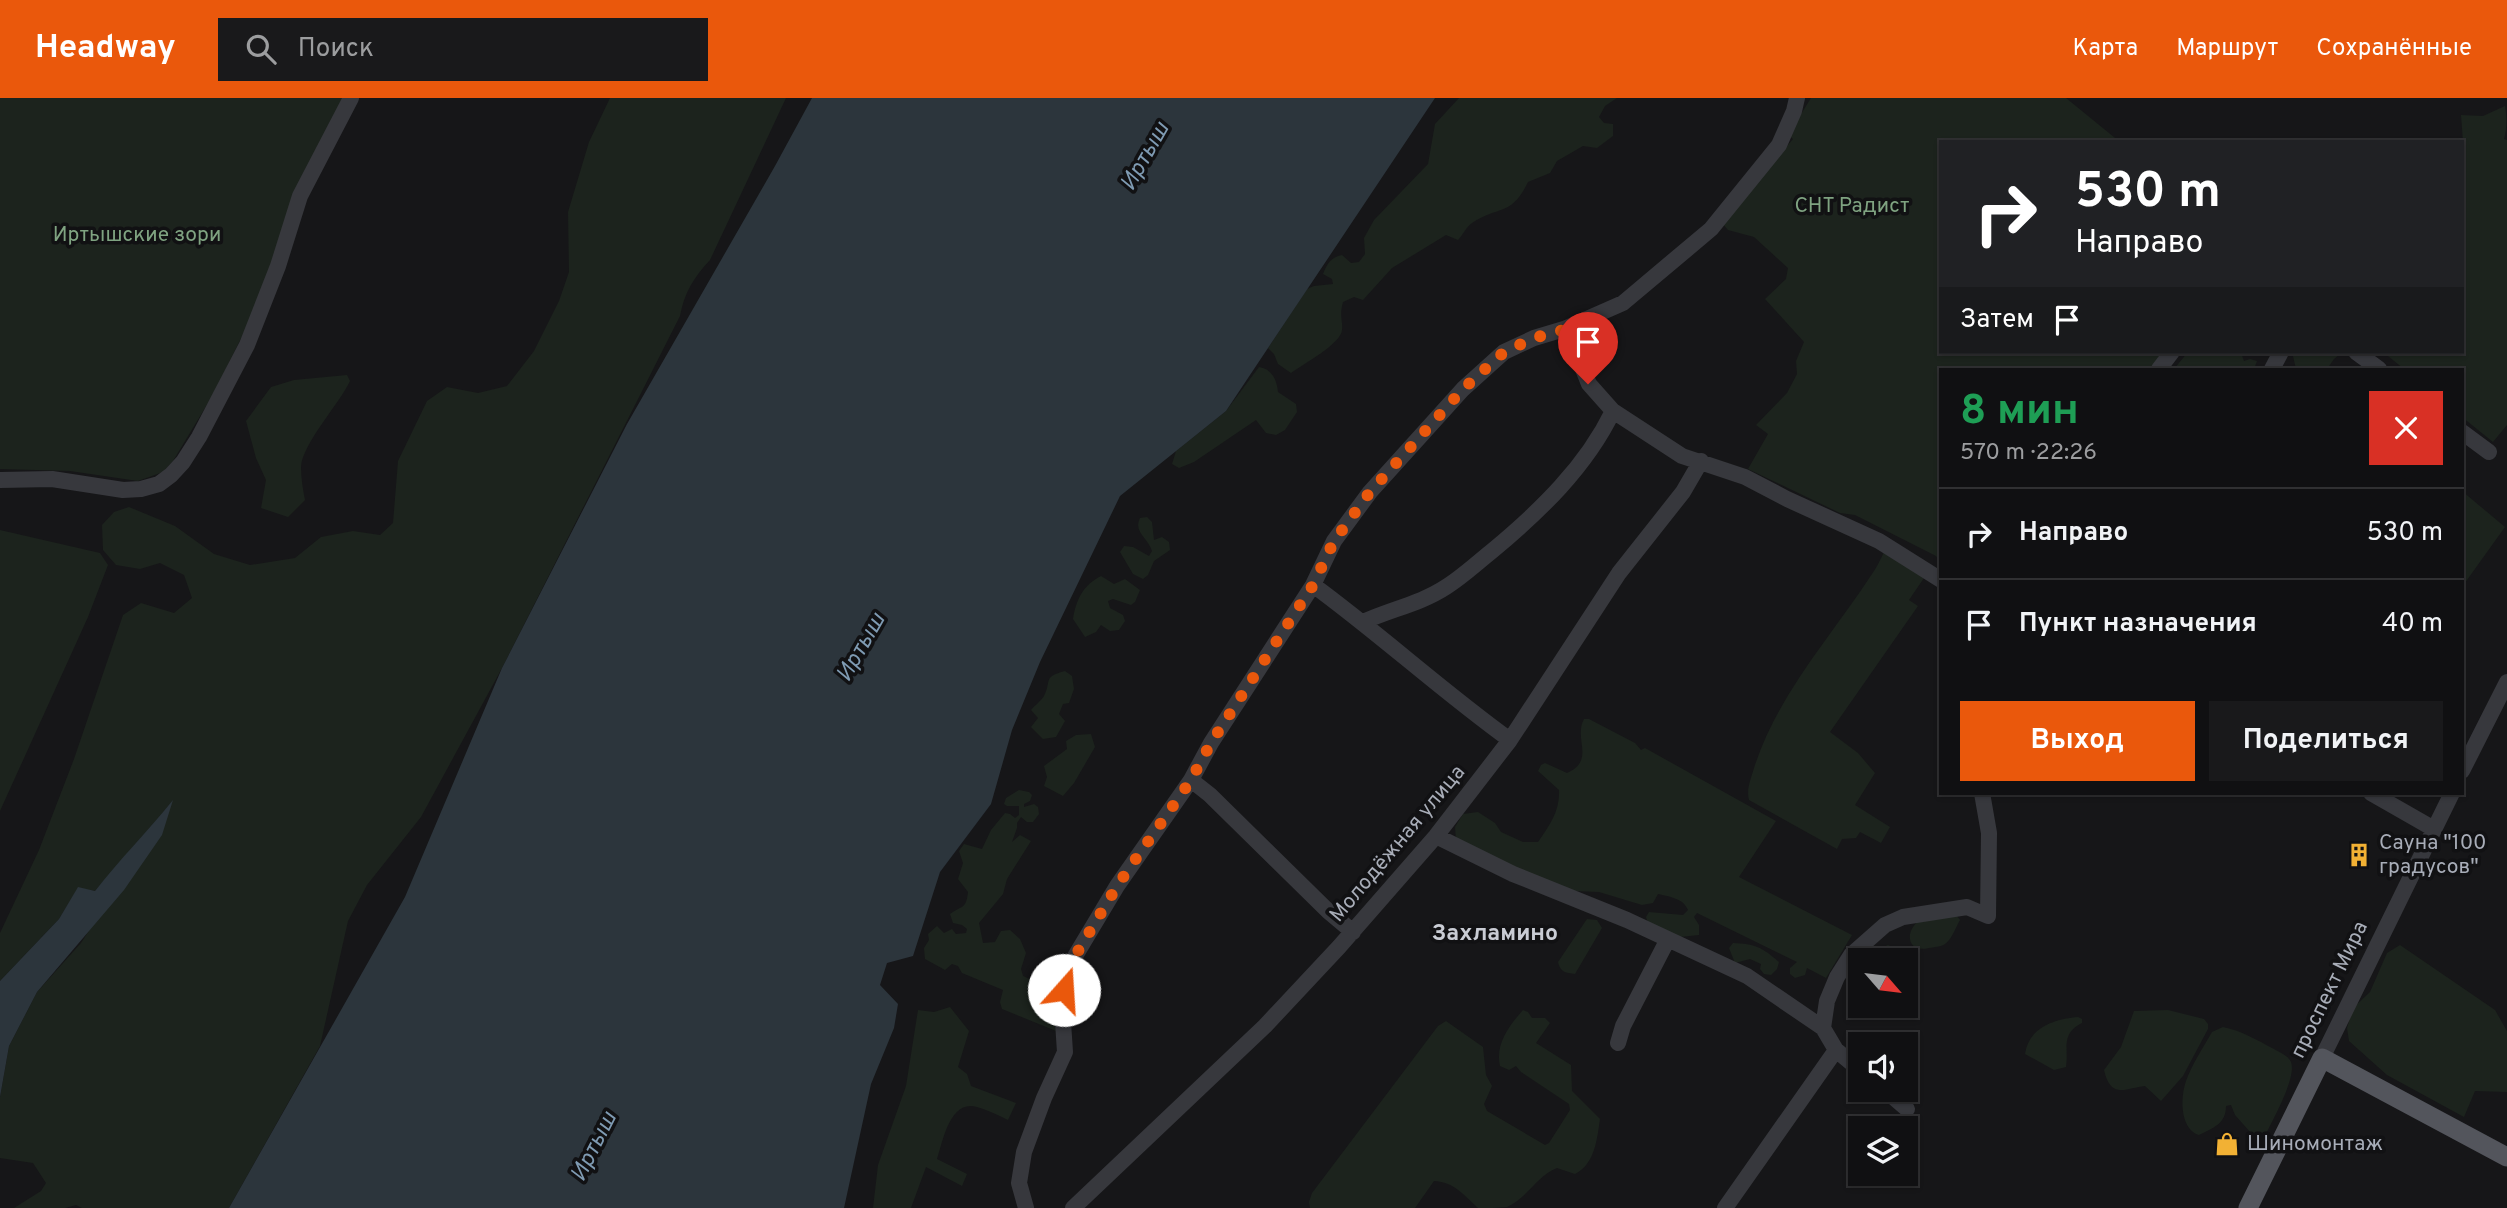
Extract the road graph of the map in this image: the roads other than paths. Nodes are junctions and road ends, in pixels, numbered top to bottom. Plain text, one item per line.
1 (351, 98) edge
2 (1797, 98) edge
3 (1564, 330) junction
4 (2170, 354) edge
5 (2359, 354) edge
6 (2160, 368) edge
7 (2378, 368) edge
8 (1613, 411) junction
9 (2464, 433) edge
10 (2489, 452) dead end
11 (1701, 461) junction
12 (0, 480) edge
13 (1939, 579) edge
14 (1313, 585) junction
15 (1363, 622) junction
16 (2507, 682) edge
17 (1510, 740) junction
18 (2464, 767) edge
19 (1191, 780) junction
20 (1982, 795) edge
21 (2374, 795) edge
22 (2451, 795) edge
23 (2434, 829) junction
24 (1436, 836) junction
25 (1353, 932) junction
26 (1668, 939) junction
27 (1823, 1028) junction
28 (1618, 1043) dead end
29 (1836, 1049) junction
30 (2322, 1058) junction
31 (1848, 1060) edge
32 (1900, 1102) edge
33 (1907, 1108) dead end
34 (2507, 1157) edge
35 (1026, 1208) edge
36 (1073, 1208) edge
37 (1725, 1208) edge
38 (2248, 1208) edge

1 - 12 street
2 - 3 street
3 - 8 street
3 - 14 street
4 - 6 street
5 - 7 street
8 - 11 street
8 - 15 street
9 - 10 street
11 - 13 street
11 - 17 street, Молодёжная улица
14 - 15 street
14 - 19 street
15 - 17 street
16 - 18 street
17 - 24 street, Молодёжная улица
19 - 25 street
19 - 35 street
20 - 27 street
21 - 23 street
22 - 23 street, проспект Мира
23 - 30 street, проспект Мира
24 - 25 street, Молодёжная улица
24 - 26 street
25 - 36 street, Молодёжная улица
26 - 27 street
26 - 28 street
27 - 29 street
29 - 31 street
29 - 37 street
30 - 34 main road
30 - 38 main road, проспект Мира
32 - 33 street

